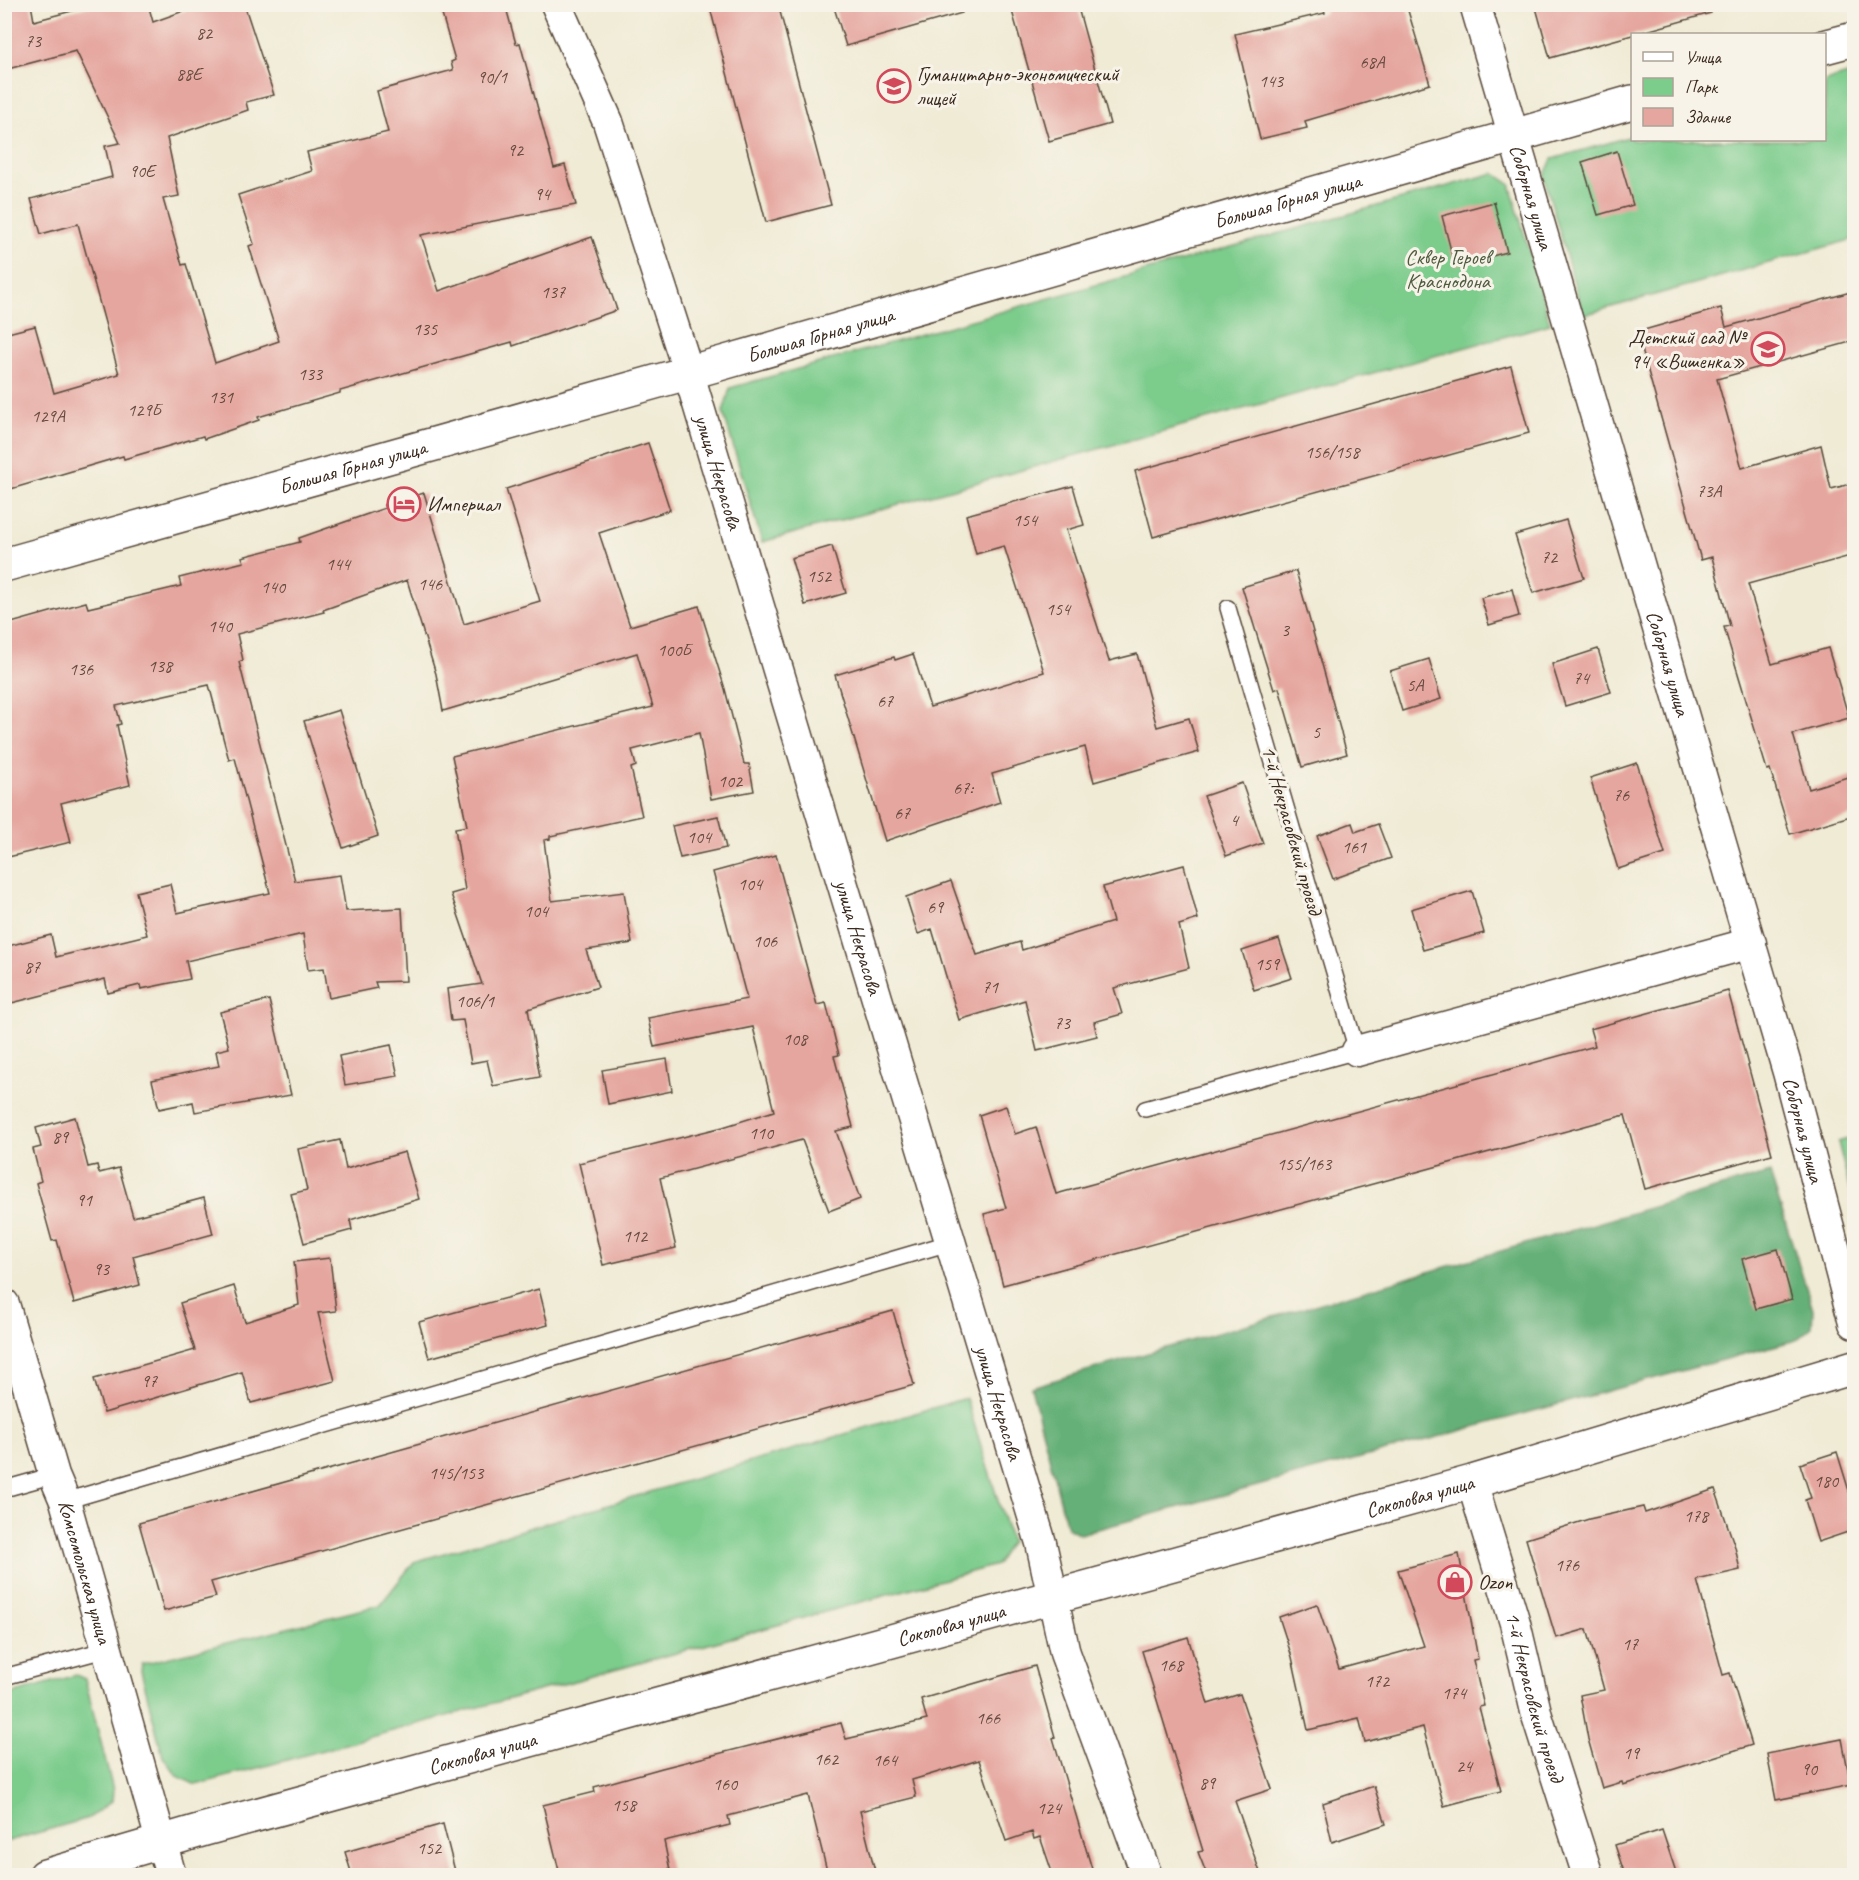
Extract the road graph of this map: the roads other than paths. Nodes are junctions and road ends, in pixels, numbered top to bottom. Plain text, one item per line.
1 (556, 4) edge
2 (1475, 4) edge
3 (1854, 39) edge
4 (1826, 46) edge
5 (1631, 102) edge
6 (1513, 136) junction
7 (688, 371) junction
8 (4, 565) edge
9 (1228, 608) dead end
10 (1751, 943) junction
11 (1357, 1052) junction
12 (1145, 1109) dead end
13 (948, 1243) junction
14 (4, 1305) edge
15 (1854, 1323) edge
16 (1854, 1367) edge
17 (1472, 1482) junction
18 (60, 1488) junction
19 (4, 1489) edge
20 (1053, 1597) junction
21 (108, 1649) junction
22 (4, 1677) edge
23 (161, 1842) junction
24 (45, 1875) edge
25 (171, 1875) edge
26 (1147, 1875) edge
27 (1588, 1875) edge

1 - 7 street, улица Некрасова
2 - 6 street, Соборная улица
3 - 4 main road
5 - 6 main road, Большая Горная улица
6 - 7 main road, Большая Горная улица
6 - 10 street, Соборная улица
7 - 8 main road, Большая Горная улица
7 - 13 street, улица Некрасова
9 - 11 lane, 1-й Некрасовский проезд
10 - 11 street
10 - 15 street, Соборная улица
11 - 12 lane
13 - 18 lane
13 - 20 street, улица Некрасова
14 - 18 street, Комсомольская улица
16 - 17 main road, Соколовая улица
17 - 20 main road, Соколовая улица
17 - 27 street, 1-й Некрасовский проезд
18 - 19 lane
18 - 21 street, Комсомольская улица
20 - 23 main road, Соколовая улица
20 - 26 street, улица Некрасова
21 - 22 lane
21 - 23 street, Комсомольская улица
23 - 24 main road, Соколовая улица
23 - 25 street, Комсомольская улица

